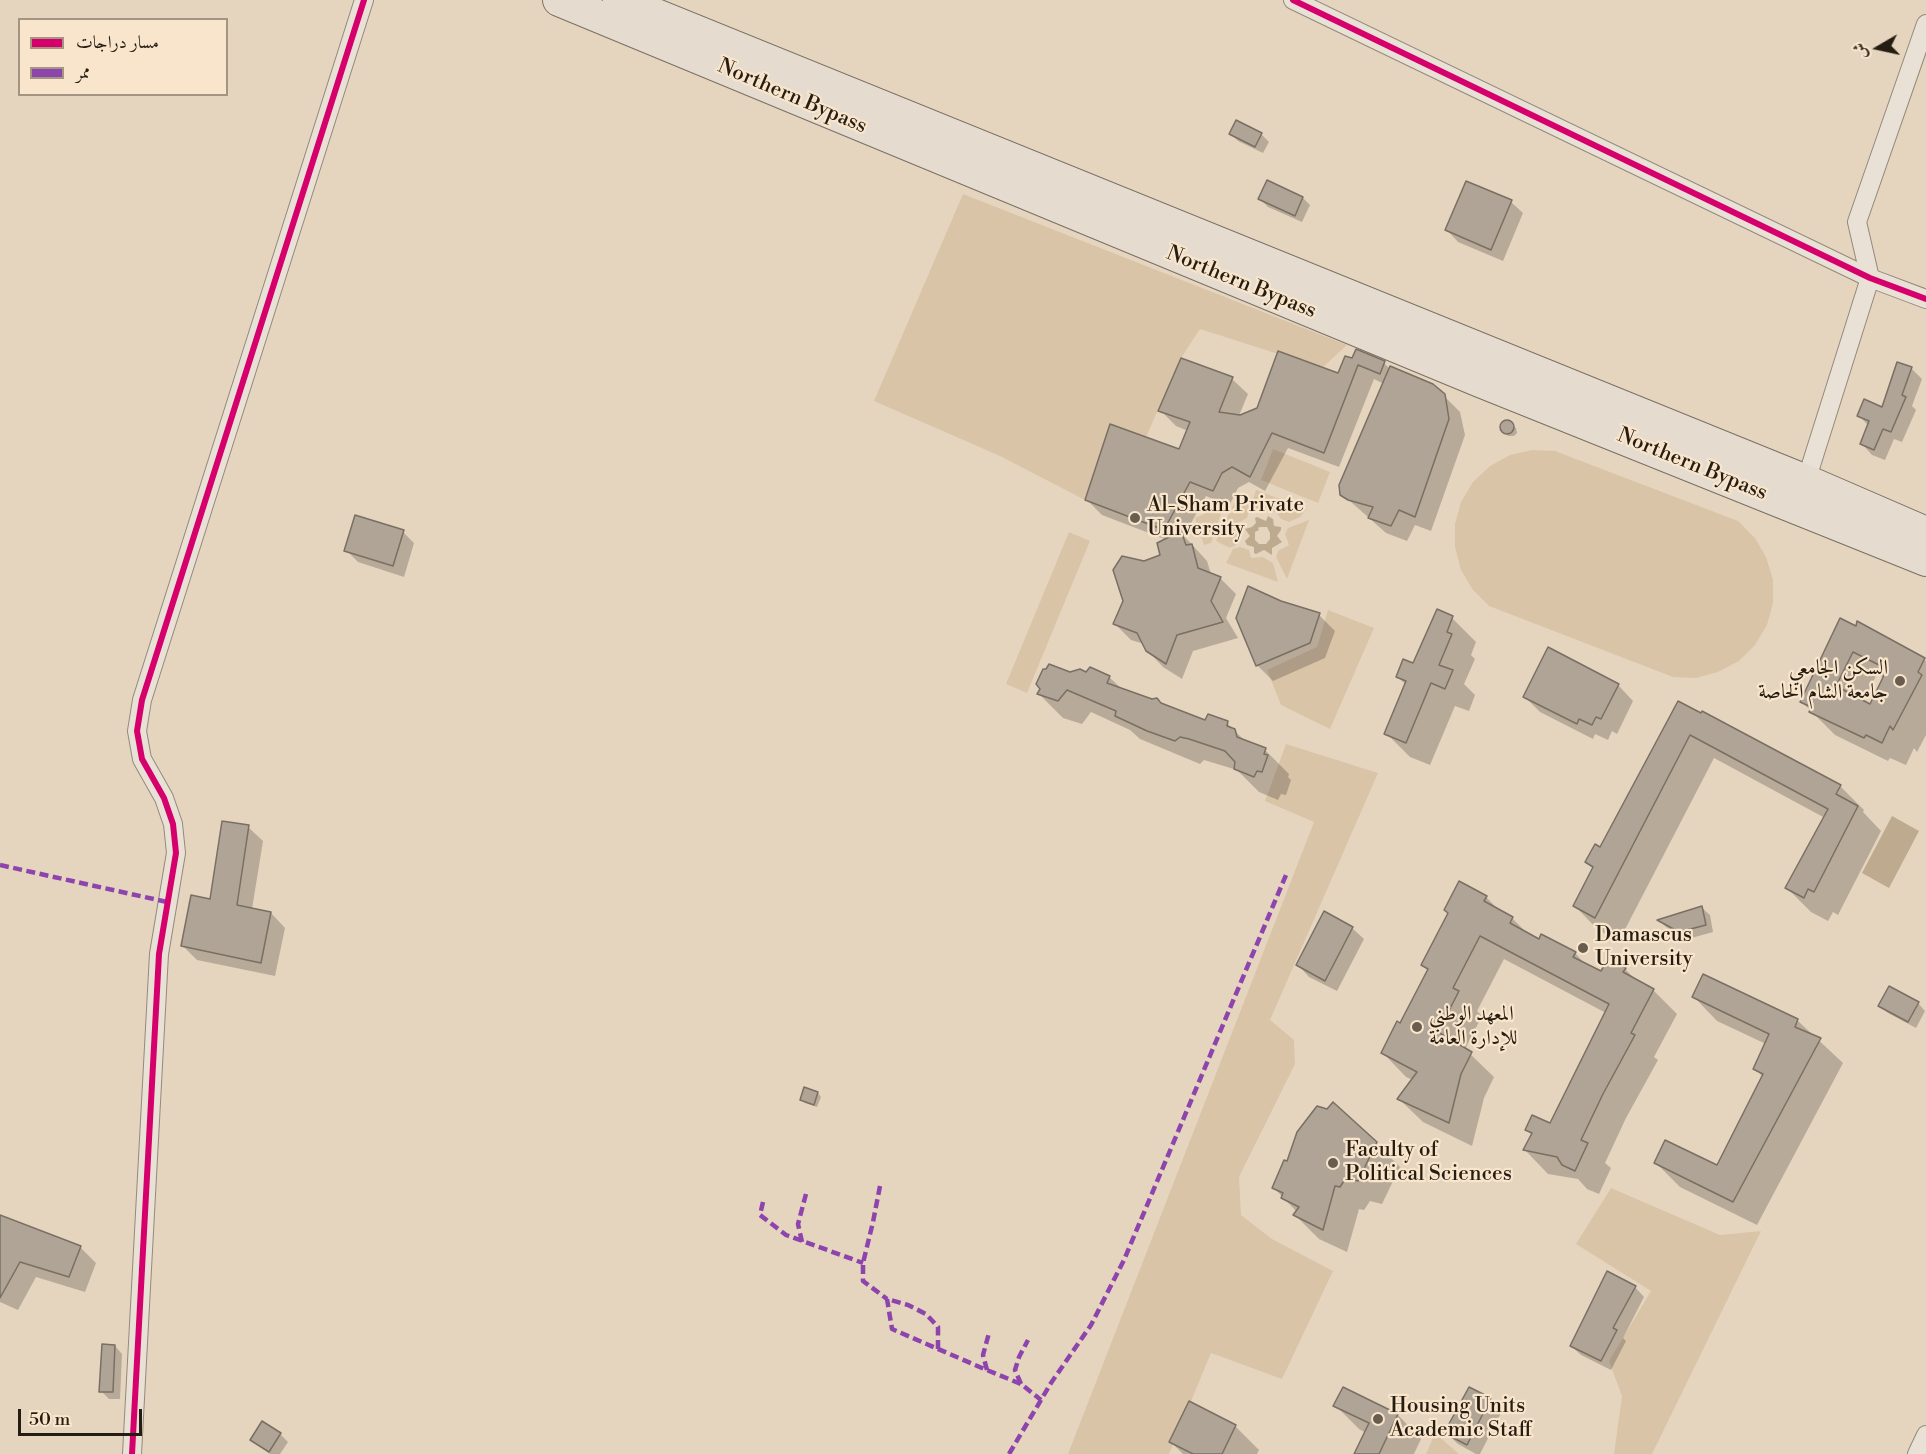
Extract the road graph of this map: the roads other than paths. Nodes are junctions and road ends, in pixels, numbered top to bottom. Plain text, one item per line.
1 (364, 0) edge
2 (559, 0) edge
3 (619, 0) edge
4 (1293, 0) edge
5 (1926, 24) edge
6 (1870, 278) junction
7 (1925, 298) edge
8 (1487, 368) junction
9 (1806, 481) junction
10 (1926, 533) edge
11 (1926, 560) edge
12 (1926, 1435) edge
13 (132, 1454) edge
14 (1917, 1454) edge

1 - 13 street
2 - 8 highway, Northern Bypass
3 - 8 highway, Northern Bypass
4 - 6 street
5 - 6 street
6 - 7 street
6 - 9 street
8 - 9 highway, Northern Bypass
8 - 11 highway, Northern Bypass
9 - 10 highway, Northern Bypass
12 - 14 street

